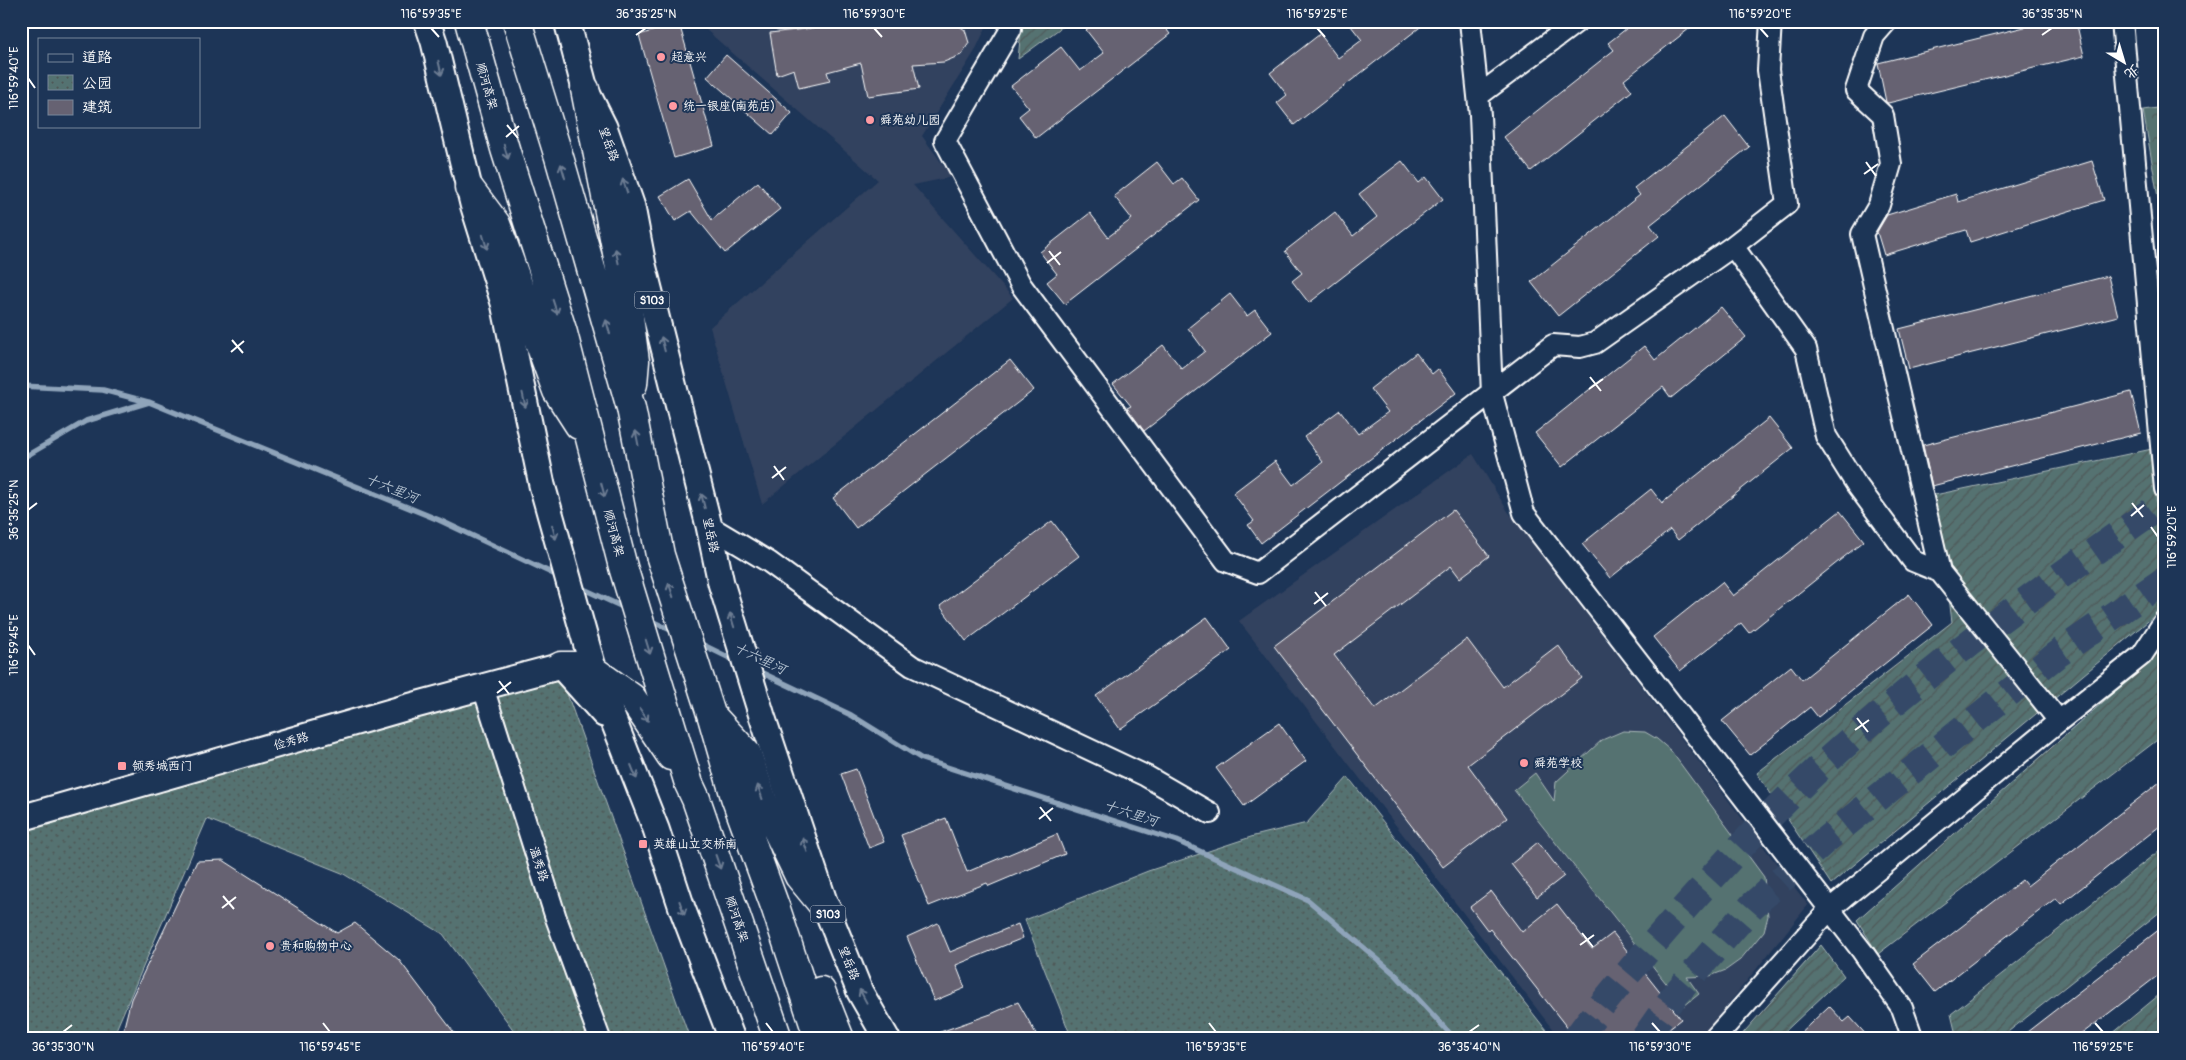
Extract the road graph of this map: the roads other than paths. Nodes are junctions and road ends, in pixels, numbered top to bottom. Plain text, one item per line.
1 (427, 21) edge
2 (469, 21) edge
3 (517, 21) edge
4 (567, 21) edge
5 (1010, 21) edge
6 (1470, 21) edge
7 (1578, 21) edge
8 (1771, 21) edge
9 (1887, 21) edge
10 (2122, 21) edge
11 (585, 89) junction
12 (1478, 96) junction
13 (469, 188) junction
14 (1733, 246) junction
15 (1492, 394) junction
16 (630, 408) junction
17 (591, 443) junction
18 (2165, 489) edge
19 (709, 526) junction
20 (1940, 572) junction
21 (575, 608) junction
22 (2165, 620) edge
23 (561, 666) junction
24 (594, 671) junction
25 (483, 687) junction
26 (710, 710) junction
27 (2059, 722) junction
28 (616, 727) junction
29 (693, 792) junction
30 (1210, 813) dead end
31 (21, 818) edge
32 (776, 909) junction
33 (1830, 909) junction
34 (826, 910) junction
35 (600, 1039) edge
36 (732, 1039) edge
37 (778, 1039) edge
38 (818, 1039) edge
39 (840, 1039) edge
40 (887, 1039) edge
41 (1714, 1039) edge
42 (1913, 1039) edge

1 -> 13 main road
2 -> 17 highway, 顺河高架
16 -> 3 highway
4 - 11 main road, 望岳路 / S103
5 - 15 street
6 - 12 street
7 - 12 street
8 - 14 street
9 - 20 street
10 - 18 street
16 -> 11 highway
19 -> 11 main road, 望岳路 / S103
12 - 15 street
13 - 17 highway
13 -> 21 main road
14 - 15 street
14 - 20 street
15 - 33 street
26 -> 16 highway
17 -> 29 highway, 顺河高架
19 - 30 street
34 -> 19 main road, 望岳路 / S103
20 - 27 street
21 - 23 main road
21 - 24 main road
22 - 27 street
23 - 24 highway
23 - 25 main road, 俭秀路
23 - 28 main road
24 - 28 main road
24 -> 29 highway
25 - 31 main road, 俭秀路
25 - 35 street, 温秀路
26 - 32 highway
34 -> 26 highway
27 - 33 street
28 -> 36 main road
29 -> 37 highway, 顺河高架
32 - 38 highway
32 - 39 highway
33 - 41 street
33 - 42 street
40 -> 34 main road, 望岳路 / S103

